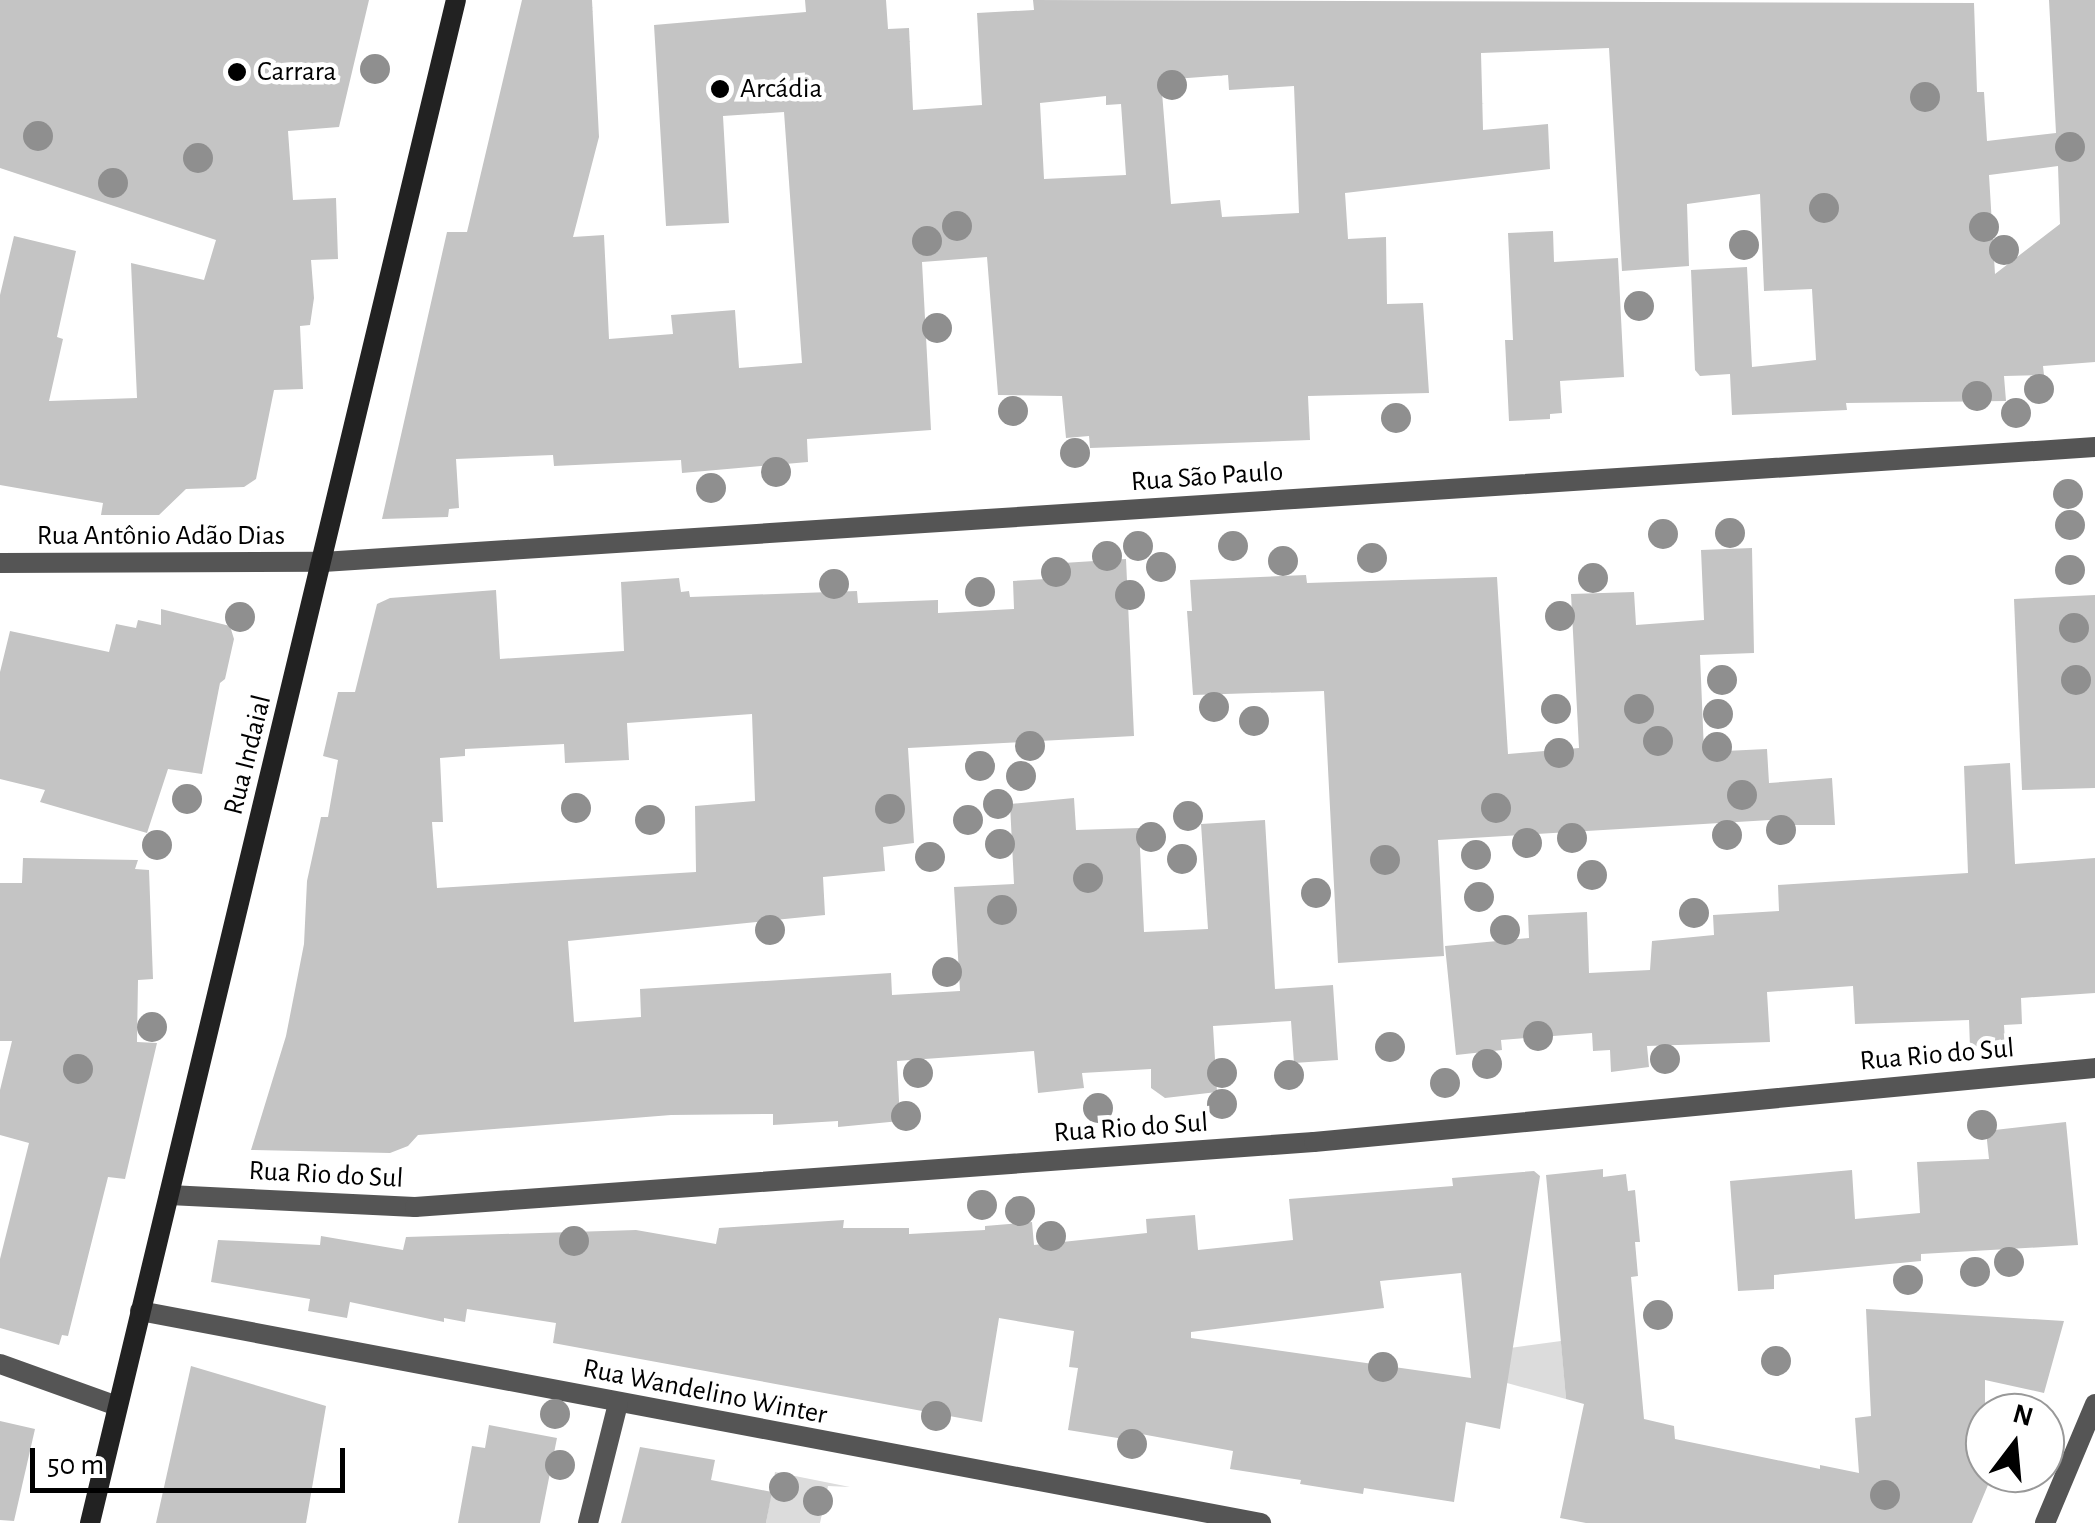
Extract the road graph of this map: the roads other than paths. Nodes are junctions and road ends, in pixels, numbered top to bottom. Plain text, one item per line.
1 (456, 0) edge
2 (2095, 447) edge
3 (323, 562) junction
4 (0, 563) edge
5 (2095, 1068) edge
6 (169, 1195) junction
7 (140, 1311) junction
8 (0, 1364) edge
9 (618, 1404) junction
10 (2095, 1404) edge
11 (118, 1406) junction
12 (90, 1523) edge
13 (588, 1523) edge
14 (1261, 1523) edge
15 (2045, 1523) edge

1 - 3 main road, Rua Indaial
2 - 3 street, Rua São Paulo
3 - 4 street, Rua Antônio Adão Dias
3 - 6 main road, Rua Indaial
5 - 6 street, Rua Rio do Sul
6 - 7 main road, Rua Indaial
7 - 9 street, Rua Wandelino Winter
7 - 11 main road, Rua Indaial
8 - 11 street
9 - 13 street
9 - 14 street, Rua Wandelino Winter
10 - 15 street
11 - 12 main road, Rua Indaial

